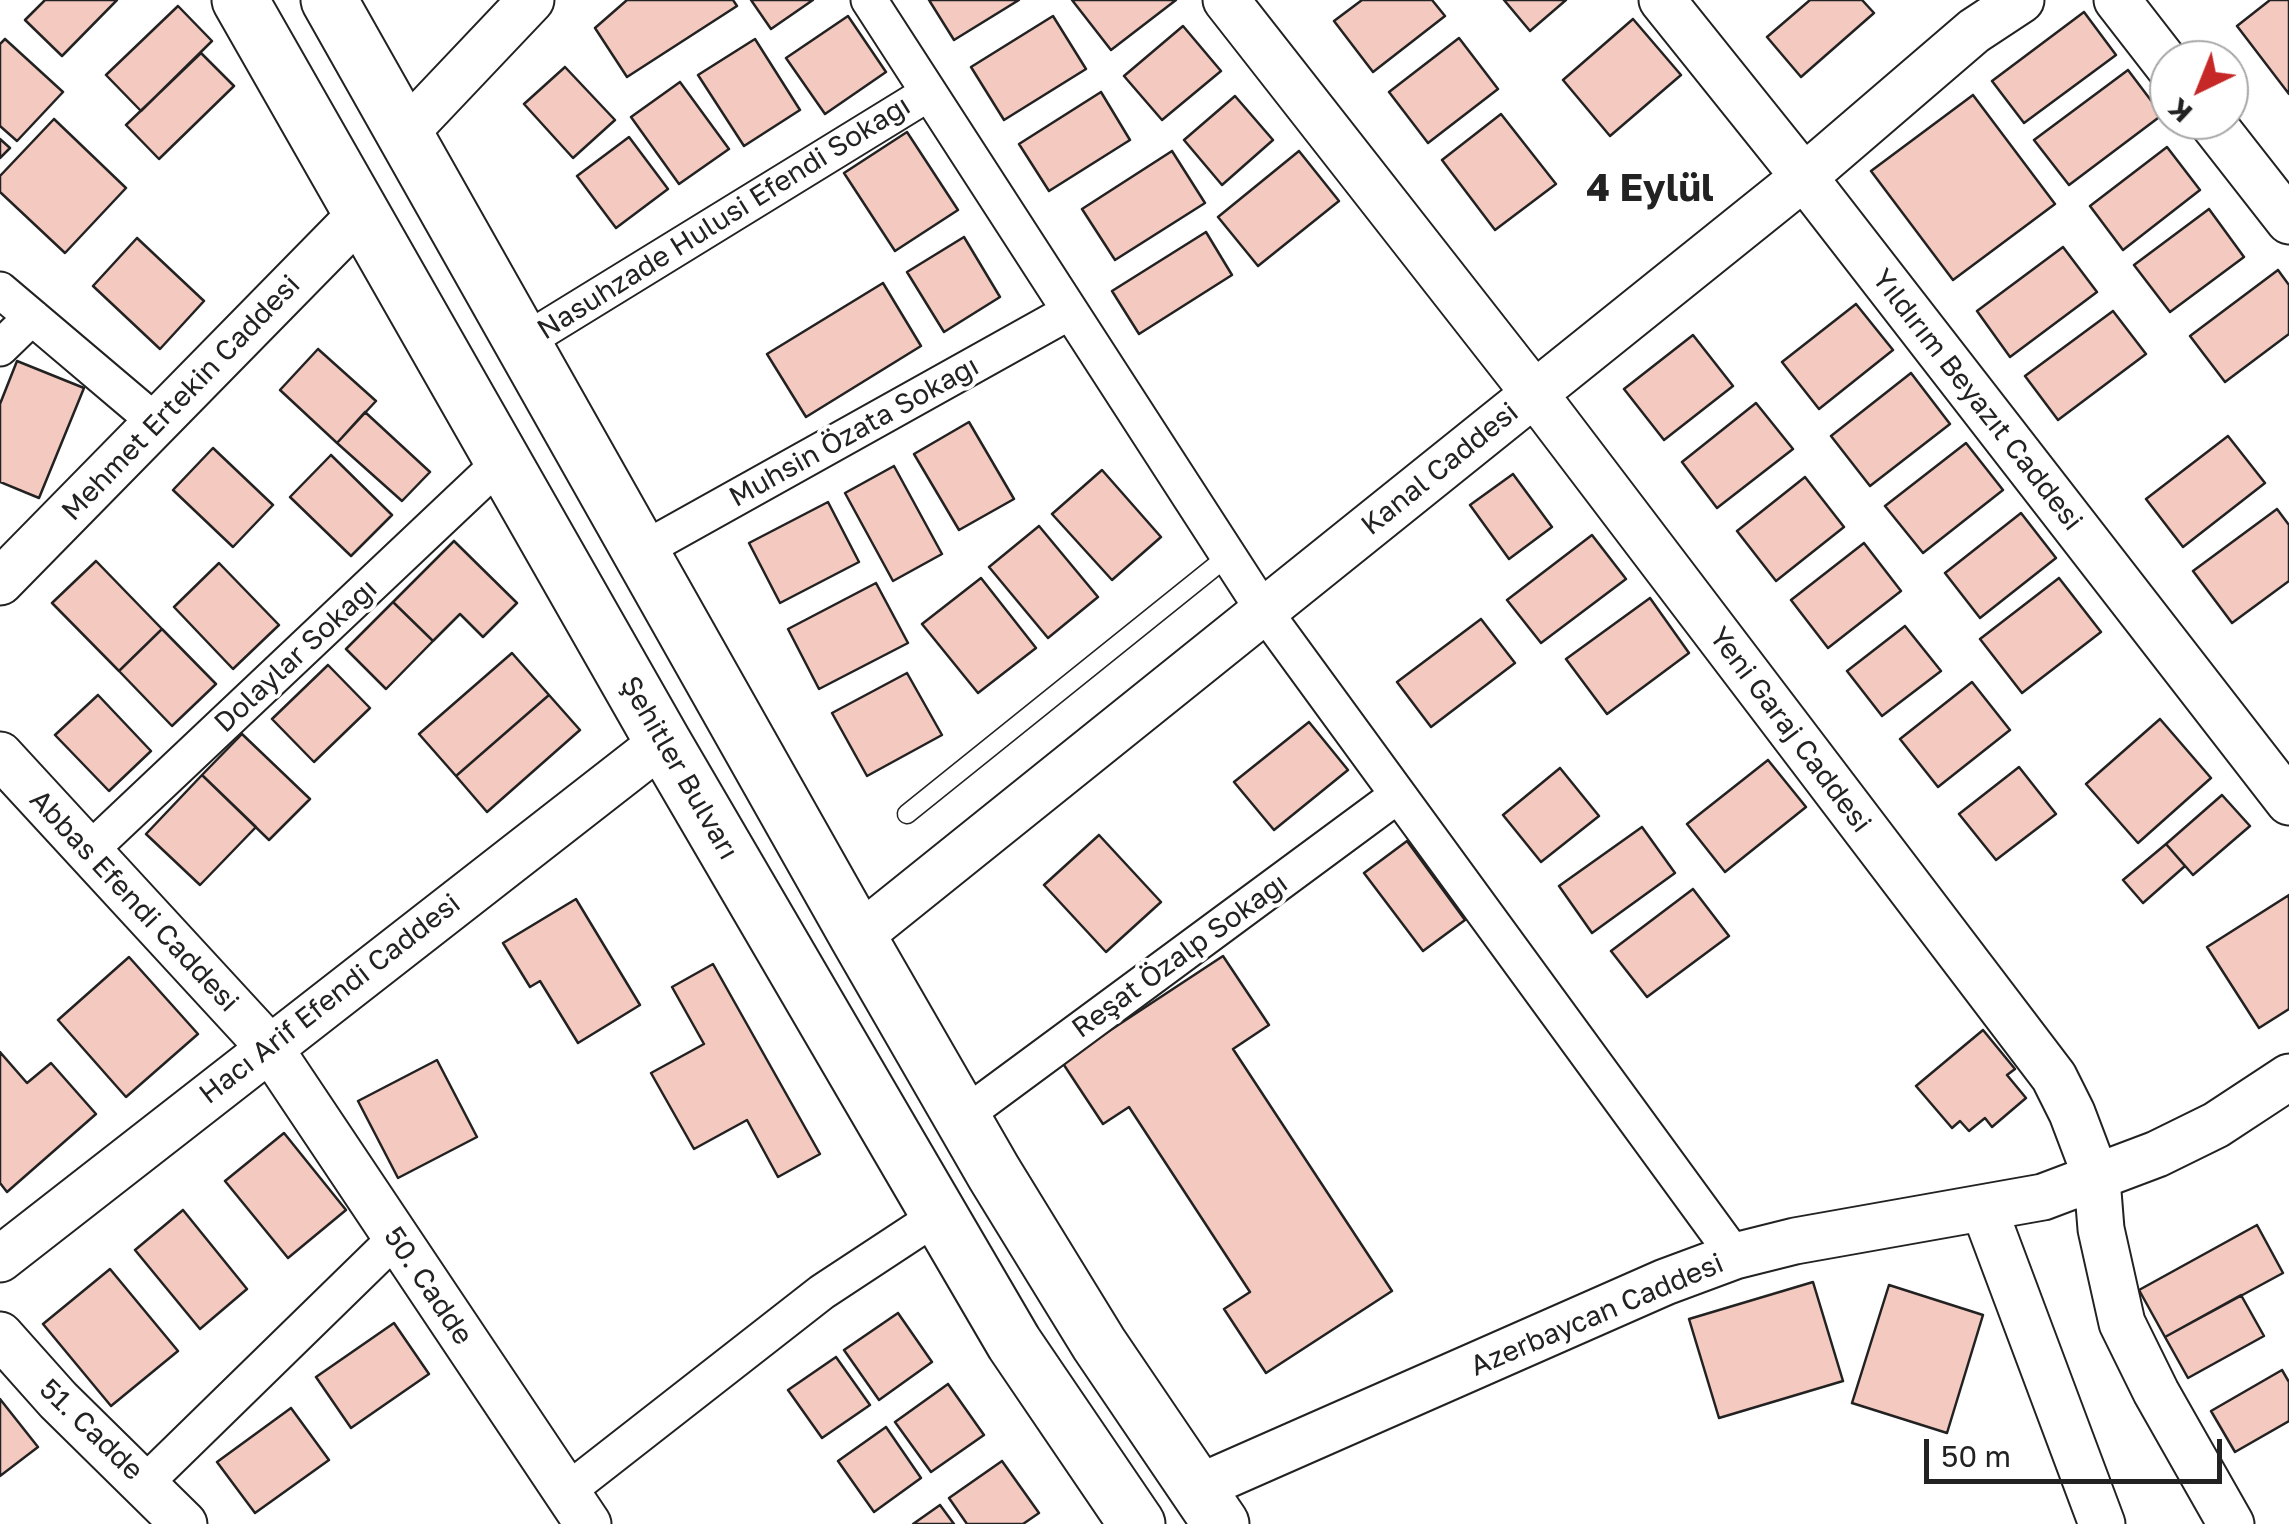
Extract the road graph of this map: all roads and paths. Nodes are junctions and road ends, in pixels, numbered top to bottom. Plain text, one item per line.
1 (240, 0) edge
2 (329, 0) edge
3 (531, 0) edge
4 (868, 0) edge
5 (1226, 0) edge
6 (1662, 0) edge
7 (2021, 0) edge
8 (2117, 0) edge
9 (2149, 41) edge
10 (927, 94) junction
11 (404, 134) junction
12 (2226, 140) edge
13 (1804, 177) junction
14 (362, 213) junction
15 (2289, 221) edge
16 (0, 290) edge
17 (1069, 312) junction
18 (32, 317) junction
19 (522, 343) junction
20 (0, 348) edge
21 (1534, 393) junction
22 (157, 423) junction
23 (503, 460) junction
24 (640, 552) junction
25 (1228, 556) junction
26 (0, 582) edge
27 (1264, 611) junction
28 (663, 742) junction
29 (0, 756) edge
30 (1398, 795) junction
31 (2289, 802) edge
32 (908, 814) dead end
33 (88, 852) junction
34 (858, 937) junction
35 (269, 1047) junction
36 (2289, 1077) edge
37 (962, 1117) junction
38 (2097, 1179) junction
39 (1984, 1209) junction
40 (939, 1215) junction
41 (396, 1238) junction
42 (1735, 1256) junction
43 (0, 1259) edge
44 (0, 1335) edge
45 (145, 1482) junction
46 (1208, 1507) edge
47 (577, 1508) edge
48 (184, 1524) edge
49 (1138, 1524) edge
50 (2102, 1524) edge
51 (2230, 1524) edge

1 - 14 main road, Şehitler Bulvarı
2 - 11 main road
3 - 11 street
4 - 10 street
5 - 21 street, Yeni Garaj Caddesi
6 - 13 street, Yıldırım Beyazıt Caddesi
7 - 13 street, Kanal Caddesi
8 - 9 street
10 - 17 street
10 - 19 street, Nasuhzade Hulusi Efendi Sokağı
11 - 19 main road
12 - 15 street
13 - 21 street, Kanal Caddesi
13 - 31 street, Yıldırım Beyazıt Caddesi
14 - 22 street, Mehmet Ertekin Caddesi
14 - 23 main road, Şehitler Bulvarı
16 - 18 street
17 - 24 street, Muhsin Özata Sokağı
17 - 25 street
18 - 20 street
18 - 22 street
19 - 24 main road
21 - 27 street, Kanal Caddesi
21 - 38 street, Yeni Garaj Caddesi
22 - 26 street, Mehmet Ertekin Caddesi
23 - 28 main road, Şehitler Bulvarı
23 - 33 street, Dolaylar Sokağı
24 - 34 main road
25 - 27 street
25 - 32 lane
27 - 30 street
27 - 34 street, Kanal Caddesi
28 - 35 street, Hacı Arif Efendi Caddesi
28 - 40 main road, Şehitler Bulvarı
29 - 33 street, Abbas Efendi Caddesi
30 - 37 street, Reşat Özalp Sokağı
30 - 42 street
33 - 35 street, Abbas Efendi Caddesi
34 - 37 main road
35 - 41 street, 50. Cadde
35 - 43 street, Hacı Arif Efendi Caddesi
36 - 38 street, Azerbaycan Caddesi
37 - 46 main road
38 - 39 street, Azerbaycan Caddesi
38 - 51 street, Yeni Garaj Caddesi
39 - 42 street, Azerbaycan Caddesi
39 - 50 street
40 - 47 street
40 - 49 main road, Şehitler Bulvarı
41 - 45 street
41 - 47 street, 50. Cadde
42 - 46 street, Azerbaycan Caddesi
44 - 45 street, 51. Cadde
45 - 48 street, 51. Cadde

